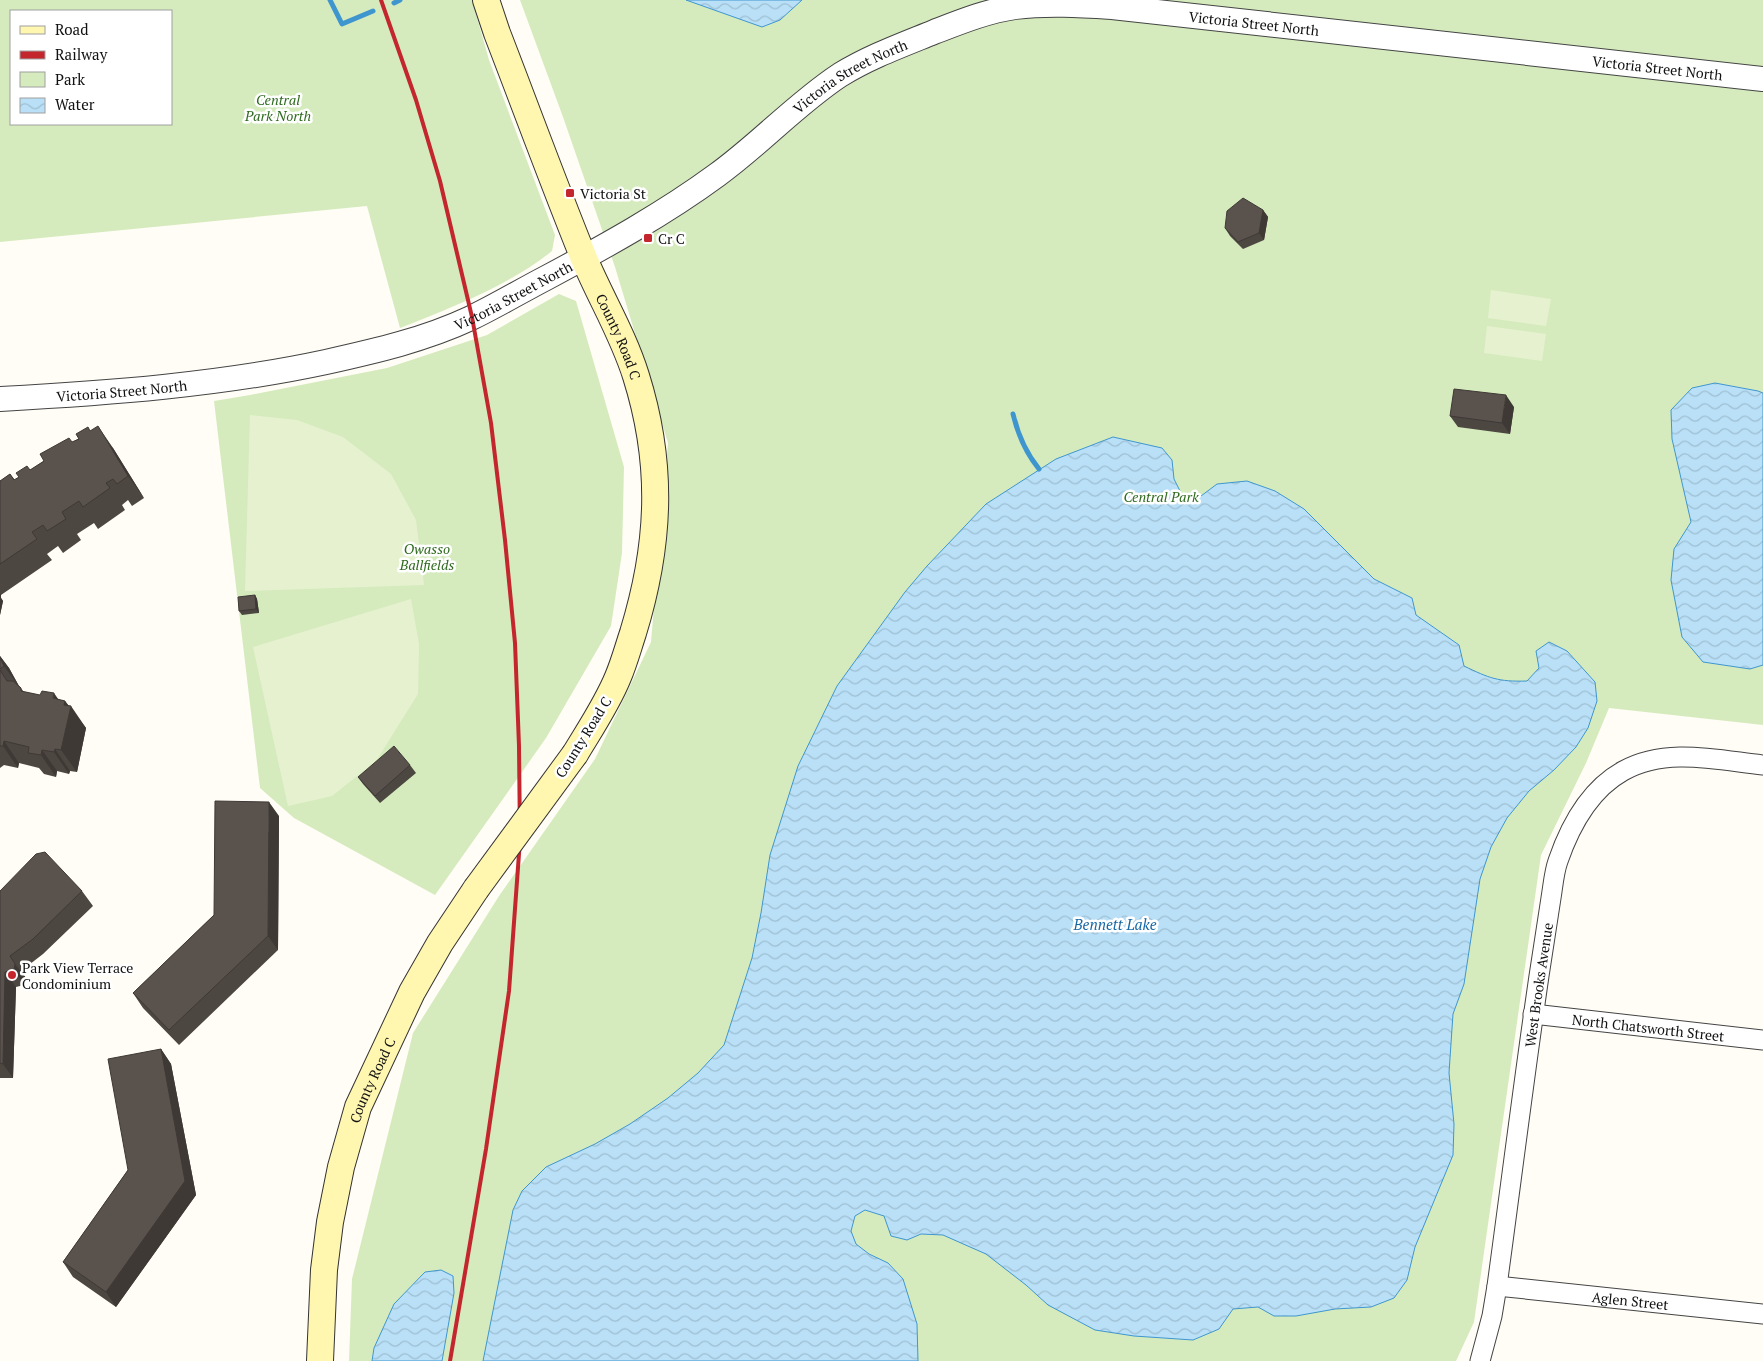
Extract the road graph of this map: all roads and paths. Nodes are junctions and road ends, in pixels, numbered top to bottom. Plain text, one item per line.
1 (486, 0) edge
2 (1763, 79) edge
3 (584, 258) junction
4 (0, 399) edge
5 (1763, 765) edge
6 (1534, 1014) junction
7 (1763, 1040) edge
8 (1497, 1286) junction
9 (1763, 1314) edge
10 (320, 1361) edge
11 (1480, 1361) edge

1 - 3 main road, County Road C
2 - 3 street, Victoria Street North
3 - 4 street, Victoria Street North
3 - 10 main road, County Road C, bridge
5 - 6 street, West Brooks Avenue
6 - 7 street, North Chatsworth Street
6 - 8 street, West Brooks Avenue
8 - 9 street, Aglen Street
8 - 11 street, West Brooks Avenue

